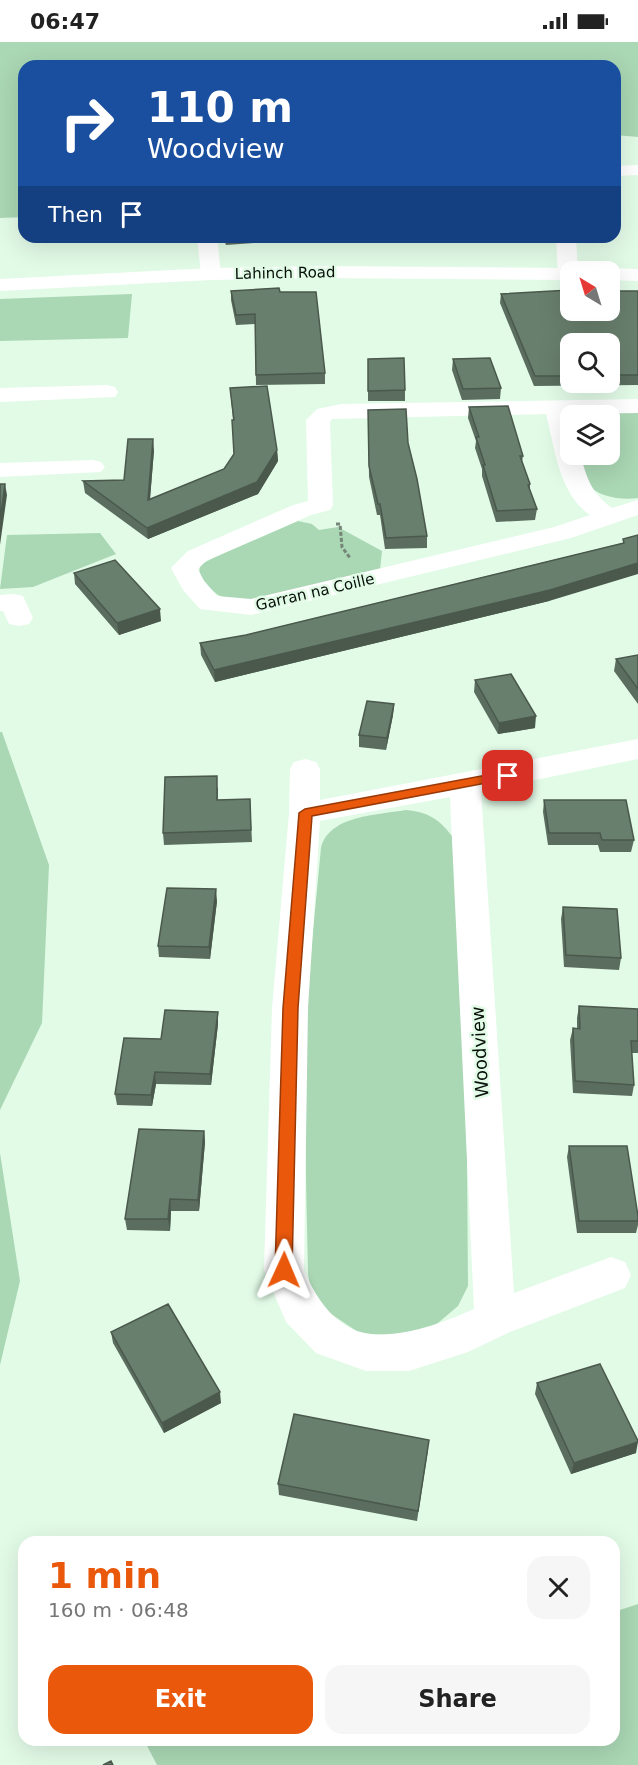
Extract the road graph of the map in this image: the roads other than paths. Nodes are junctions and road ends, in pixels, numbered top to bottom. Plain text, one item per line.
1 (638, 170) edge
2 (621, 171) edge
3 (208, 243) edge
4 (566, 243) edge
5 (568, 261) edge
6 (211, 274) junction
7 (560, 274) edge
8 (620, 274) edge
9 (638, 275) edge
10 (0, 285) edge
11 (107, 392) dead end
12 (0, 394) edge
13 (638, 406) edge
14 (556, 408) junction
15 (93, 467) dead end
16 (0, 470) edge
17 (638, 507) edge
18 (609, 518) junction
19 (638, 748) edge
20 (305, 769) dead end
21 (465, 784) junction
22 (305, 813) junction
23 (611, 1275) dead end
24 (495, 1319) junction

1 - 2 street
3 - 6 street
4 - 5 street
6 - 7 street, Lahinch Road
6 - 10 street, Lahinch Road
8 - 9 street
11 - 12 street
13 - 14 street
14 - 18 street
14 - 18 street, Garran na Coille
15 - 16 street
17 - 18 street, Garran na Coille
19 - 21 street
20 - 22 street
21 - 22 street
21 - 24 street, Woodview
22 - 24 street
23 - 24 street

